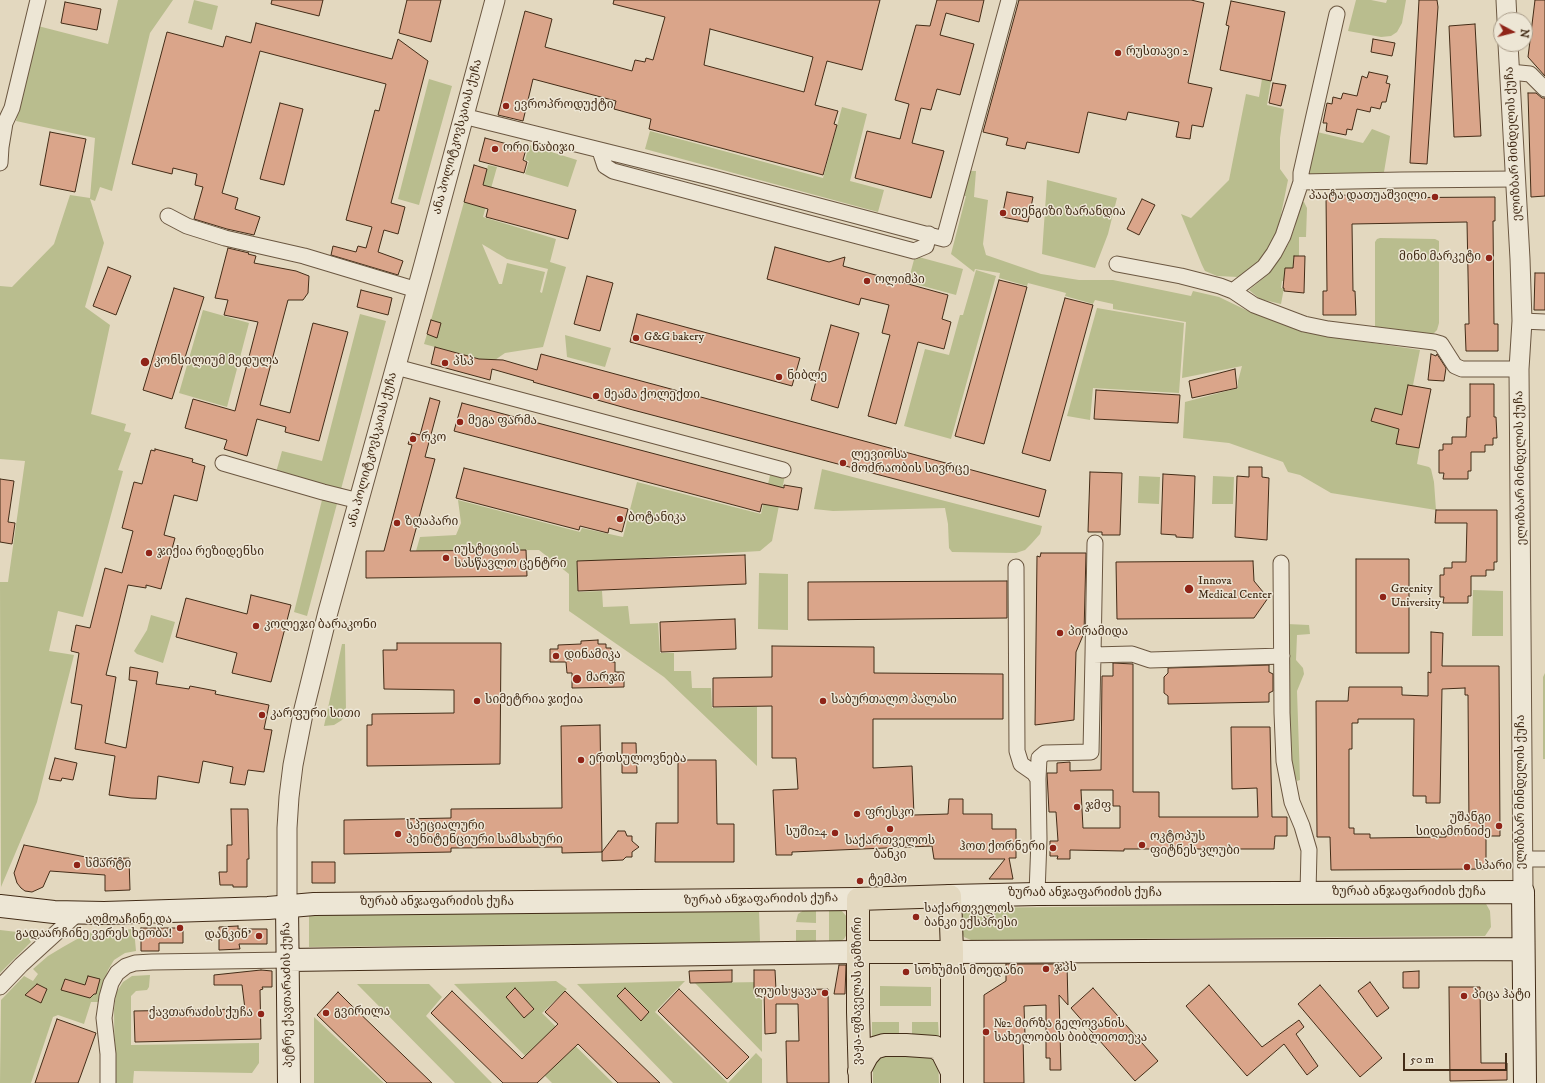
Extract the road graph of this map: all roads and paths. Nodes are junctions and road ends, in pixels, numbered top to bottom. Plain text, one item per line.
1 (38, 0) edge
2 (495, 0) edge
3 (1009, 0) edge
4 (1506, 0) edge
5 (1507, 12) edge
6 (1337, 14) dead end
7 (1509, 52) edge
8 (1510, 72) junction
9 (1545, 89) edge
10 (12, 108) junction
11 (463, 116) junction
12 (600, 151) junction
13 (0, 163) edge
14 (0, 167) edge
15 (1515, 179) junction
16 (1301, 182) junction
17 (168, 216) dead end
18 (929, 234) junction
19 (1117, 264) dead end
20 (417, 290) junction
21 (1233, 291) junction
22 (1522, 321) junction
23 (1545, 322) edge
24 (396, 367) junction
25 (1519, 369) junction
26 (223, 463) dead end
27 (782, 470) dead end
28 (359, 501) junction
29 (1095, 543) dead end
30 (1281, 563) dead end
31 (1016, 567) dead end
32 (1093, 655) junction
33 (1282, 656) junction
34 (1038, 779) junction
35 (1523, 859) junction
36 (1545, 859) edge
37 (1522, 892) junction
38 (1308, 893) junction
39 (1037, 894) junction
40 (950, 896) junction
41 (858, 899) junction
42 (0, 906) edge
43 (287, 906) junction
44 (78, 913) junction
45 (1523, 949) junction
46 (858, 952) junction
47 (952, 952) junction
48 (288, 960) junction
49 (0, 987) edge
50 (860, 1077) edge
51 (952, 1078) edge
52 (108, 1083) edge
53 (289, 1083) edge
54 (1525, 1083) edge

1 - 10 street
2 - 11 street, ანა პოლიტკოვსკაიას ქუჩა
3 - 18 street
4 - 5 street
6 - 16 street
7 - 8 street, ელიზბარ მინდელის ქუჩა
8 - 9 street
8 - 15 street, ელიზბარ მინდელის ქუჩა
10 - 13 street
10 - 14 street
11 - 12 street
11 - 20 street, ანა პოლიტკოვსკაიას ქუჩა
12 - 18 street
12 - 18 street
15 - 16 street
15 - 22 street, ელიზბარ მინდელის ქუჩა
16 - 21 street
17 - 20 street
19 - 21 street
20 - 24 street, ანა პოლიტკოვსკაიას ქუჩა
21 - 25 street
22 - 23 street
22 - 25 street, ელიზბარ მინდელის ქუჩა
24 - 27 street
24 - 28 street, ანა პოლიტკოვსკაიას ქუჩა
25 - 35 street, ელიზბარ მინდელის ქუჩა
26 - 28 street
28 - 43 street, ანა პოლიტკოვსკაიას ქუჩა
29 - 32 street
30 - 33 street
31 - 34 street
32 - 33 street
32 - 34 street
33 - 38 street
34 - 39 street
35 - 36 street
35 - 37 street, ელიზბარ მინდელის ქუჩა
37 - 38 main road, ზურაბ ანჯაფარიძის ქუჩა
37 - 45 main road
38 - 39 main road, ზურაბ ანჯაფარიძის ქუჩა
39 - 40 main road, ზურაბ ანჯაფარიძის ქუჩა
40 - 41 main road, ზურაბ ანჯაფარიძის ქუჩა
40 - 47 main road
41 - 43 main road, ზურაბ ანჯაფარიძის ქუჩა
41 - 46 main road, ვაჟა-ფშაველას გამზირი
42 - 44 main road, ზურაბ ანჯაფარიძის ქუჩა
43 - 44 main road, ზურაბ ანჯაფარიძის ქუჩა
43 - 48 main road, პეტრე ქავთარაძის ქუჩა
44 - 49 street
45 - 47 main road
45 - 54 main road
46 - 47 main road
46 - 48 main road
46 - 50 main road, ვაჟა-ფშაველას გამზირი
47 - 51 main road
48 - 52 street
48 - 53 main road, პეტრე ქავთარაძის ქუჩა
50 - 51 main road

